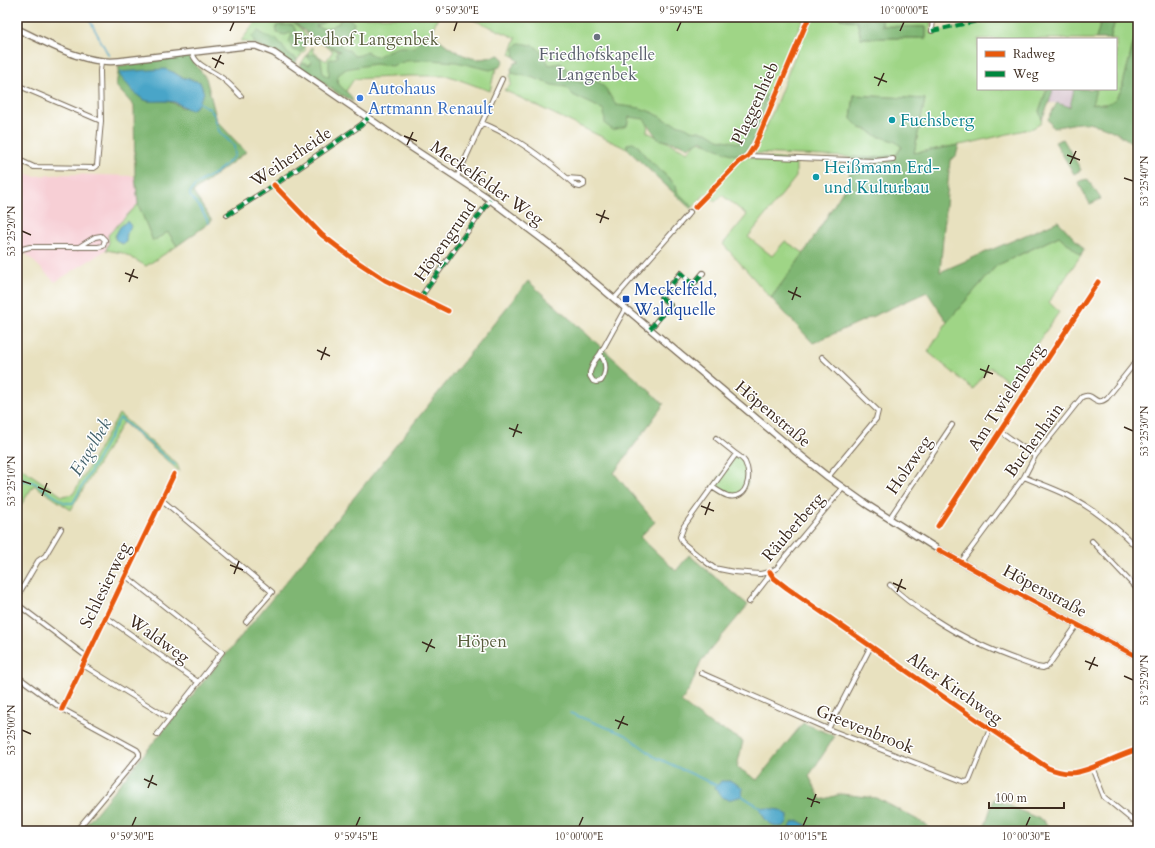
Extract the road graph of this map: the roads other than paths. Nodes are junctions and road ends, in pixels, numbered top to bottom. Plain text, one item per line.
1 (809, 17) edge
2 (933, 17) edge
3 (17, 29) edge
4 (932, 31) dead end
5 (192, 52) junction
6 (101, 62) junction
7 (502, 79) dead end
8 (17, 85) edge
9 (241, 96) dead end
10 (368, 118) junction
11 (101, 121) junction
12 (482, 123) junction
13 (748, 156) junction
14 (17, 159) edge
15 (893, 159) dead end
16 (457, 177) junction
17 (568, 178) dead end
18 (274, 185) junction
19 (490, 200) junction
20 (695, 207) dead end
21 (690, 212) dead end
22 (227, 215) dead end
23 (79, 247) junction
24 (554, 248) joint
25 (17, 254) edge
26 (703, 273) dead end
27 (1098, 282) dead end
28 (420, 298) junction
29 (614, 299) junction
30 (625, 309) junction
31 (448, 311) dead end
32 (650, 329) junction
33 (600, 354) junction
34 (822, 357) dead end
35 (1138, 359) edge
36 (952, 425) dead end
37 (1000, 431) junction
38 (716, 438) dead end
39 (736, 454) junction
40 (1035, 456) junction
41 (174, 474) dead end
42 (828, 477) junction
43 (1024, 477) junction
44 (712, 487) junction
45 (843, 488) junction
46 (162, 500) junction
47 (889, 519) junction
48 (938, 526) dead end
49 (61, 529) dead end
50 (1092, 541) dead end
51 (1138, 549) edge
52 (961, 562) junction
53 (770, 572) junction
54 (126, 576) junction
55 (890, 585) dead end
56 (1138, 590) edge
57 (18, 594) edge
58 (749, 602) dead end
59 (17, 604) edge
60 (106, 617) junction
61 (246, 622) dead end
62 (1077, 625) junction
63 (871, 646) junction
64 (87, 657) junction
65 (1138, 657) edge
66 (83, 665) junction
67 (701, 673) dead end
68 (17, 676) edge
69 (198, 682) junction
70 (62, 710) junction
71 (170, 719) junction
72 (828, 729) junction
73 (990, 729) junction
74 (157, 735) dead end
75 (1138, 749) edge
76 (1092, 768) junction
77 (1132, 820) dead end
78 (76, 831) edge

1 - 13 street, Plaggenhieb
2 - 4 street
3 - 6 main road, Meckelfelder Weg
5 - 6 main road, Meckelfelder Weg
5 - 9 street
5 - 10 main road, Meckelfelder Weg
6 - 11 street
7 - 12 street
8 - 11 street
10 - 16 main road, Meckelfelder Weg
10 - 18 street, Weiherheide
11 - 14 street
12 - 16 street
12 - 17 street
13 - 15 street
13 - 20 street, Plaggenhieb
16 - 19 main road, Meckelfelder Weg
18 - 22 street, Weiherheide
18 - 28 street
19 - 24 main road, Meckelfelder Weg
19 - 28 street, Höpengrund
21 - 29 street
23 - 23 street
23 - 25 street
24 - 29 main road, Höpenstraße
26 - 32 street
27 - 37 street, Am Twielenberg
28 - 31 street
29 - 30 main road, Höpenstraße
30 - 32 main road, Höpenstraße
30 - 33 street
32 - 42 main road, Höpenstraße
33 - 33 street
34 - 42 street
35 - 40 street, Buchenhain
36 - 47 street, Holzweg
37 - 40 street, Am Twielenberg
37 - 48 street, Am Twielenberg
38 - 39 street
39 - 44 street
39 - 44 street
40 - 43 street, Buchenhain
41 - 46 street, Schlesierweg
42 - 45 main road, Höpenstraße
43 - 51 street
43 - 52 street, Buchenhain
44 - 53 street
45 - 47 main road, Höpenstraße
45 - 53 street, Räuberberg
46 - 54 street, Schlesierweg
46 - 61 street
47 - 52 main road, Höpenstraße
49 - 57 street
50 - 56 street
52 - 62 main road, Höpenstraße
53 - 58 street, Räuberberg
53 - 63 street, Alter Kirchweg
54 - 60 street, Schlesierweg
54 - 69 street
55 - 62 street
59 - 64 street
60 - 64 street, Schlesierweg
60 - 69 street, Waldweg
62 - 65 main road, Höpenstraße
63 - 72 street
63 - 73 street, Alter Kirchweg
64 - 66 street, Schlesierweg
66 - 70 street, Schlesierweg
66 - 71 street
67 - 72 street, Greevenbrook
68 - 70 street
69 - 71 street
70 - 78 street
71 - 74 street
72 - 73 street, Greevenbrook
73 - 76 street, Alter Kirchweg
75 - 76 street, Alter Kirchweg
76 - 77 street

